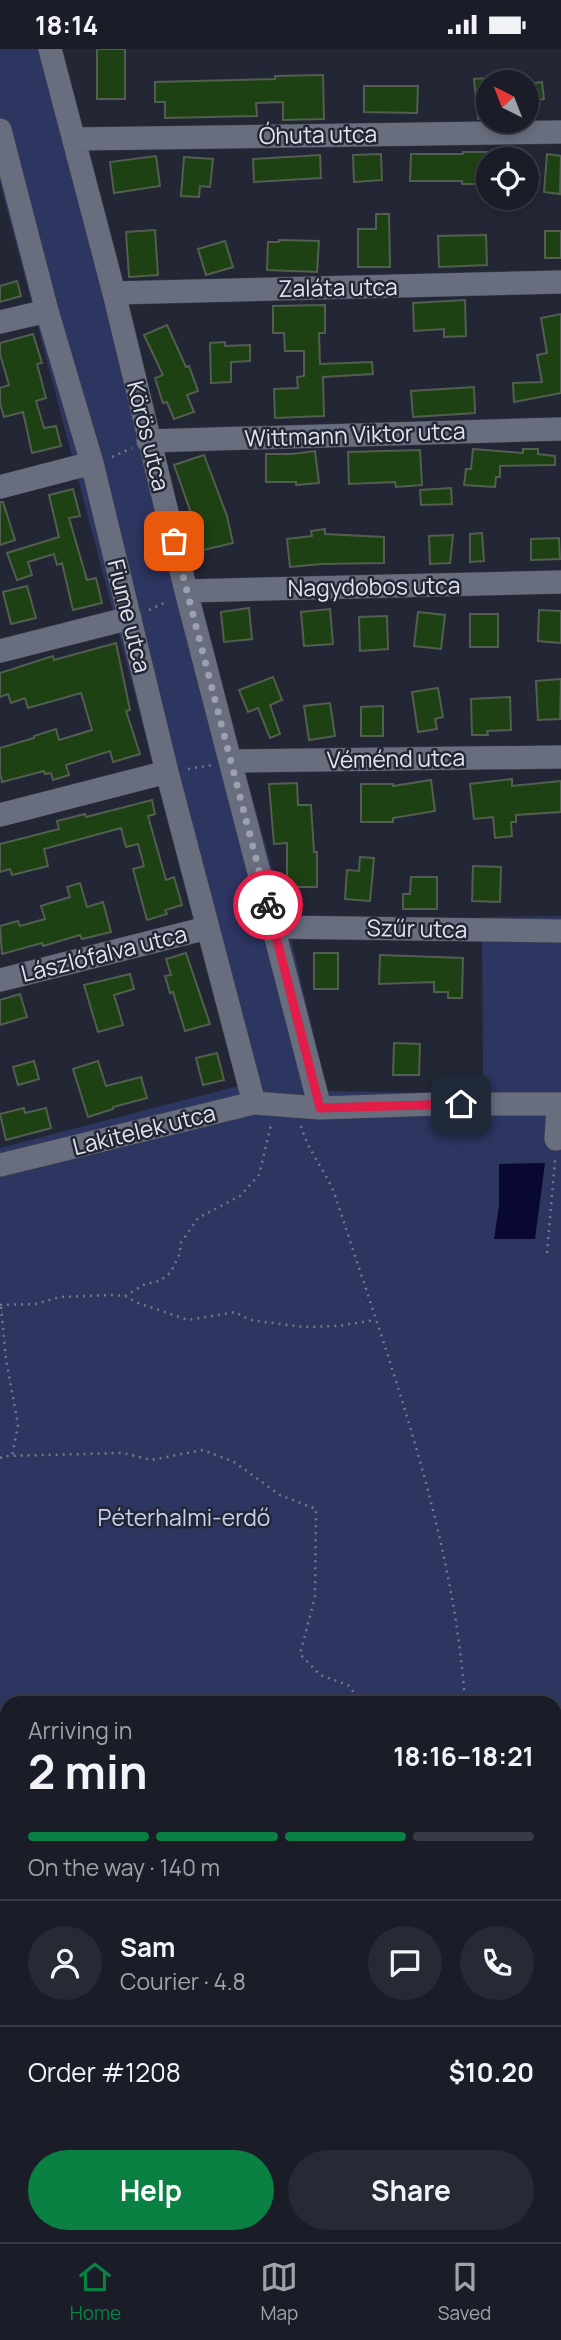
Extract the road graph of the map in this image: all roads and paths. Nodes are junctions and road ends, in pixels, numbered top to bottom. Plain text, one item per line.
1 (50, 49) edge
2 (0, 130) edge
3 (561, 132) edge
4 (74, 139) junction
5 (3, 156) edge
6 (561, 282) edge
7 (114, 293) junction
8 (47, 311) junction
9 (0, 322) edge
10 (561, 429) edge
11 (148, 441) junction
12 (92, 463) junction
13 (0, 487) edge
14 (561, 582) edge
15 (186, 591) junction
16 (130, 618) junction
17 (0, 651) edge
18 (561, 757) edge
19 (231, 761) junction
20 (167, 772) junction
21 (0, 815) edge
22 (273, 927) junction
23 (207, 928) junction
24 (561, 930) edge
25 (0, 980) edge
26 (560, 1104) edge
27 (273, 1105) junction
28 (320, 1108) junction
29 (304, 1137) dead end
30 (556, 1139) joint
31 (0, 1164) edge
32 (547, 1253) dead end
33 (125, 1296) junction
34 (1, 1305) edge
35 (376, 1320) junction
36 (12, 1456) junction
37 (0, 1458) edge
38 (357, 1696) edge
39 (464, 1696) edge

1 - 4 street, Körös utca
2 - 5 street, Fiume utca
3 - 4 street, Óhuta utca
4 - 7 street, Körös utca
5 - 8 street, Fiume utca
6 - 7 street, Zaláta utca
7 - 11 street, Körös utca
8 - 9 street
8 - 12 street, Fiume utca
10 - 11 street, Wittmann Viktor utca
11 - 12 path
11 - 15 street, Körös utca
12 - 13 street
12 - 16 street, Fiume utca
14 - 15 street, Nagydobos utca
15 - 16 path
15 - 19 street, Körös utca
16 - 17 street
16 - 20 street, Fiume utca
18 - 19 street, Véménd utca
19 - 20 path
19 - 22 street, Körös utca
20 - 21 street
20 - 23 street, Fiume utca
22 - 24 street, Szűr utca
22 - 28 street, Körös utca
23 - 25 street, Lászlófalva utca
23 - 27 street, Fiume utca
26 - 28 street, Lakitelek utca
26 - 30 street
27 - 28 street, Lakitelek utca
27 - 31 street, Lakitelek utca
27 - 33 path
29 - 35 path
30 - 32 path
33 - 34 path
33 - 35 path
34 - 36 path
35 - 39 path
36 - 37 path
36 - 38 path

